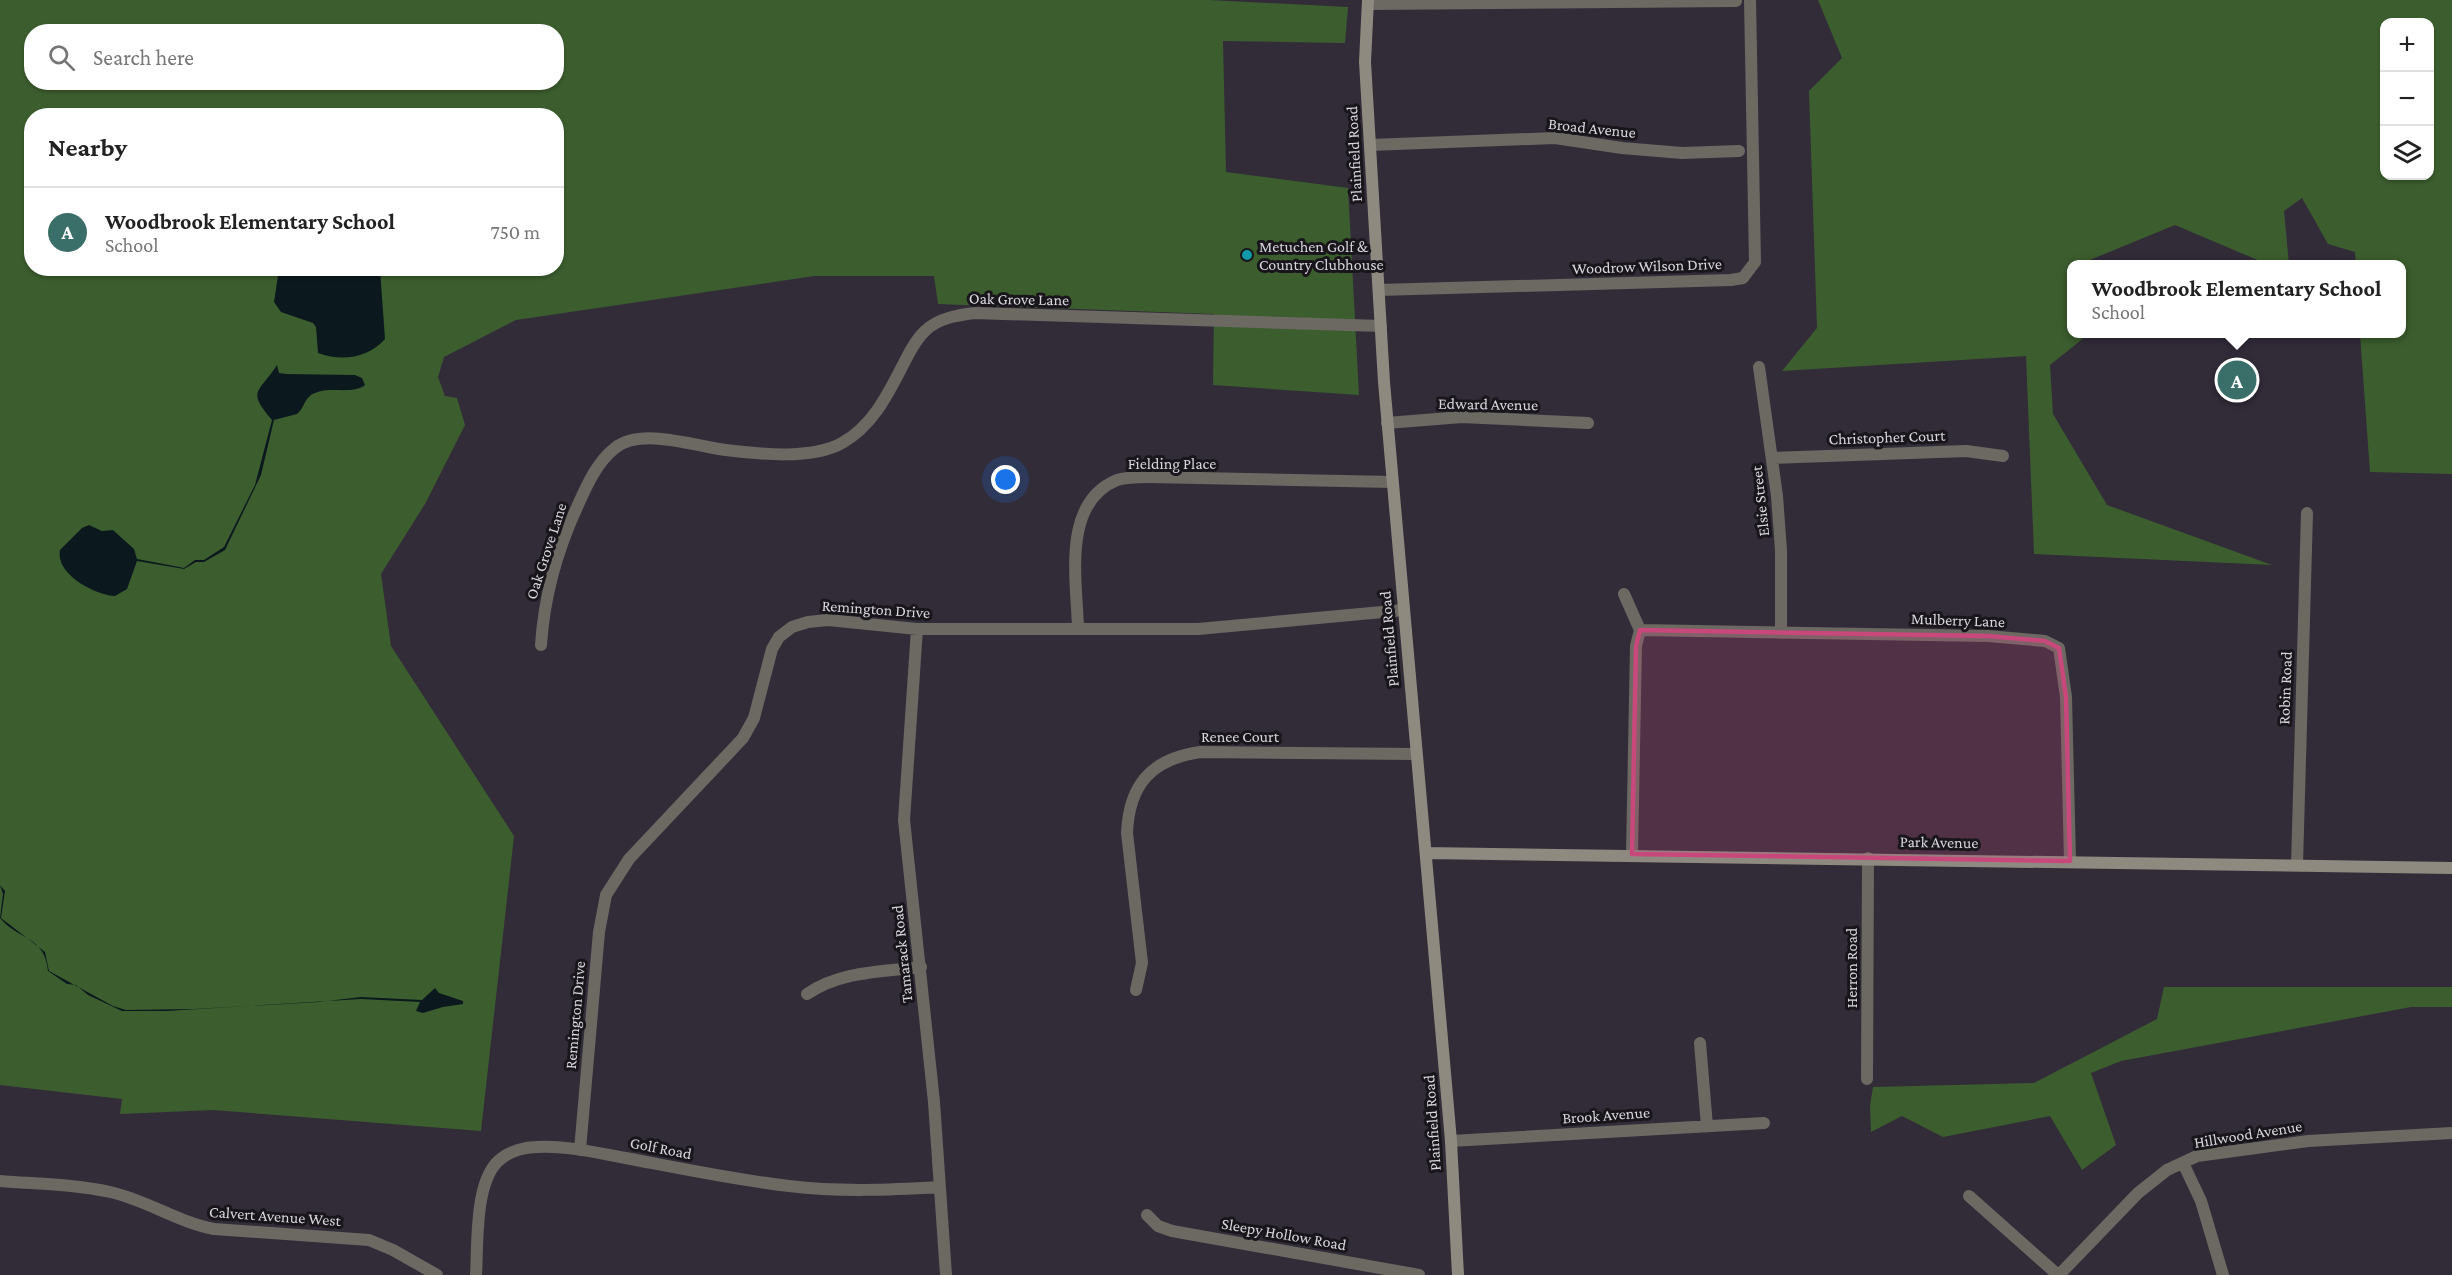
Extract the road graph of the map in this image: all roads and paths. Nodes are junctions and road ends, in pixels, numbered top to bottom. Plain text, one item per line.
1 (1750, 0) edge
2 (1368, 2) edge
3 (1736, 2) dead end
4 (1370, 145) junction
5 (1739, 151) dead end
6 (1379, 290) junction
7 (1381, 326) junction
8 (1759, 367) dead end
9 (1387, 423) junction
10 (1587, 423) dead end
11 (2003, 456) dead end
12 (1772, 458) junction
13 (1392, 482) junction
14 (2307, 513) dead end
15 (1624, 594) dead end
16 (1404, 610) junction
17 (917, 629) junction
18 (1078, 629) junction
19 (1640, 630) junction
20 (1781, 633) junction
21 (541, 645) dead end
22 (1416, 754) junction
23 (1426, 853) junction
24 (1632, 854) junction
25 (1868, 858) junction
26 (2070, 861) junction
27 (2297, 865) junction
28 (2452, 867) edge
29 (921, 967) junction
30 (1136, 990) dead end
31 (807, 994) dead end
32 (1700, 1043) dead end
33 (1867, 1079) dead end
34 (1764, 1123) dead end
35 (1707, 1126) junction
36 (2452, 1133) edge
37 (1451, 1141) junction
38 (580, 1150) junction
39 (2182, 1163) junction
40 (0, 1181) edge
41 (939, 1187) junction
42 (1969, 1196) dead end
43 (1147, 1215) dead end
44 (437, 1275) edge
45 (476, 1275) edge
46 (946, 1275) edge
47 (1419, 1275) edge
48 (1458, 1275) edge
49 (2058, 1275) edge
50 (2223, 1275) edge

1 - 6 street, Woodrow Wilson Drive
2 - 3 street
2 - 4 street, Plainfield Road
4 - 5 street, Broad Avenue
4 - 6 street, Plainfield Road
6 - 7 street, Plainfield Road
7 - 9 street, Plainfield Road
7 - 21 street, Oak Grove Lane
8 - 12 street, Elsie Street
9 - 10 street, Edward Avenue
9 - 13 street, Plainfield Road
11 - 12 street, Christopher Court
12 - 20 street, Elsie Street
13 - 16 street, Plainfield Road
13 - 18 street, Fielding Place
14 - 27 street, Robin Road
15 - 19 street
16 - 18 street, Remington Drive
16 - 22 street, Plainfield Road
17 - 18 street, Remington Drive
17 - 29 street, Tamarack Road
17 - 38 street, Remington Drive
19 - 20 street, Mulberry Lane
19 - 24 street
20 - 26 street, Mulberry Lane
22 - 23 street, Plainfield Road
22 - 30 street, Renee Court
23 - 24 street, Park Avenue
23 - 37 street, Plainfield Road
24 - 25 street, Park Avenue
25 - 26 street, Park Avenue
25 - 33 street, Herron Road
26 - 27 street, Park Avenue
27 - 28 street, Park Avenue
29 - 31 street
29 - 41 street, Tamarack Road
32 - 35 street
34 - 35 street, Brook Avenue
35 - 37 street, Brook Avenue
36 - 39 street, Hillwood Avenue
37 - 48 street, Plainfield Road
38 - 41 street, Golf Road
38 - 45 street, Golf Road
39 - 49 street, Hillwood Avenue
39 - 50 street
40 - 44 street, Calvert Avenue West
41 - 46 street, Tamarack Road
42 - 49 street
43 - 47 street, Sleepy Hollow Road

